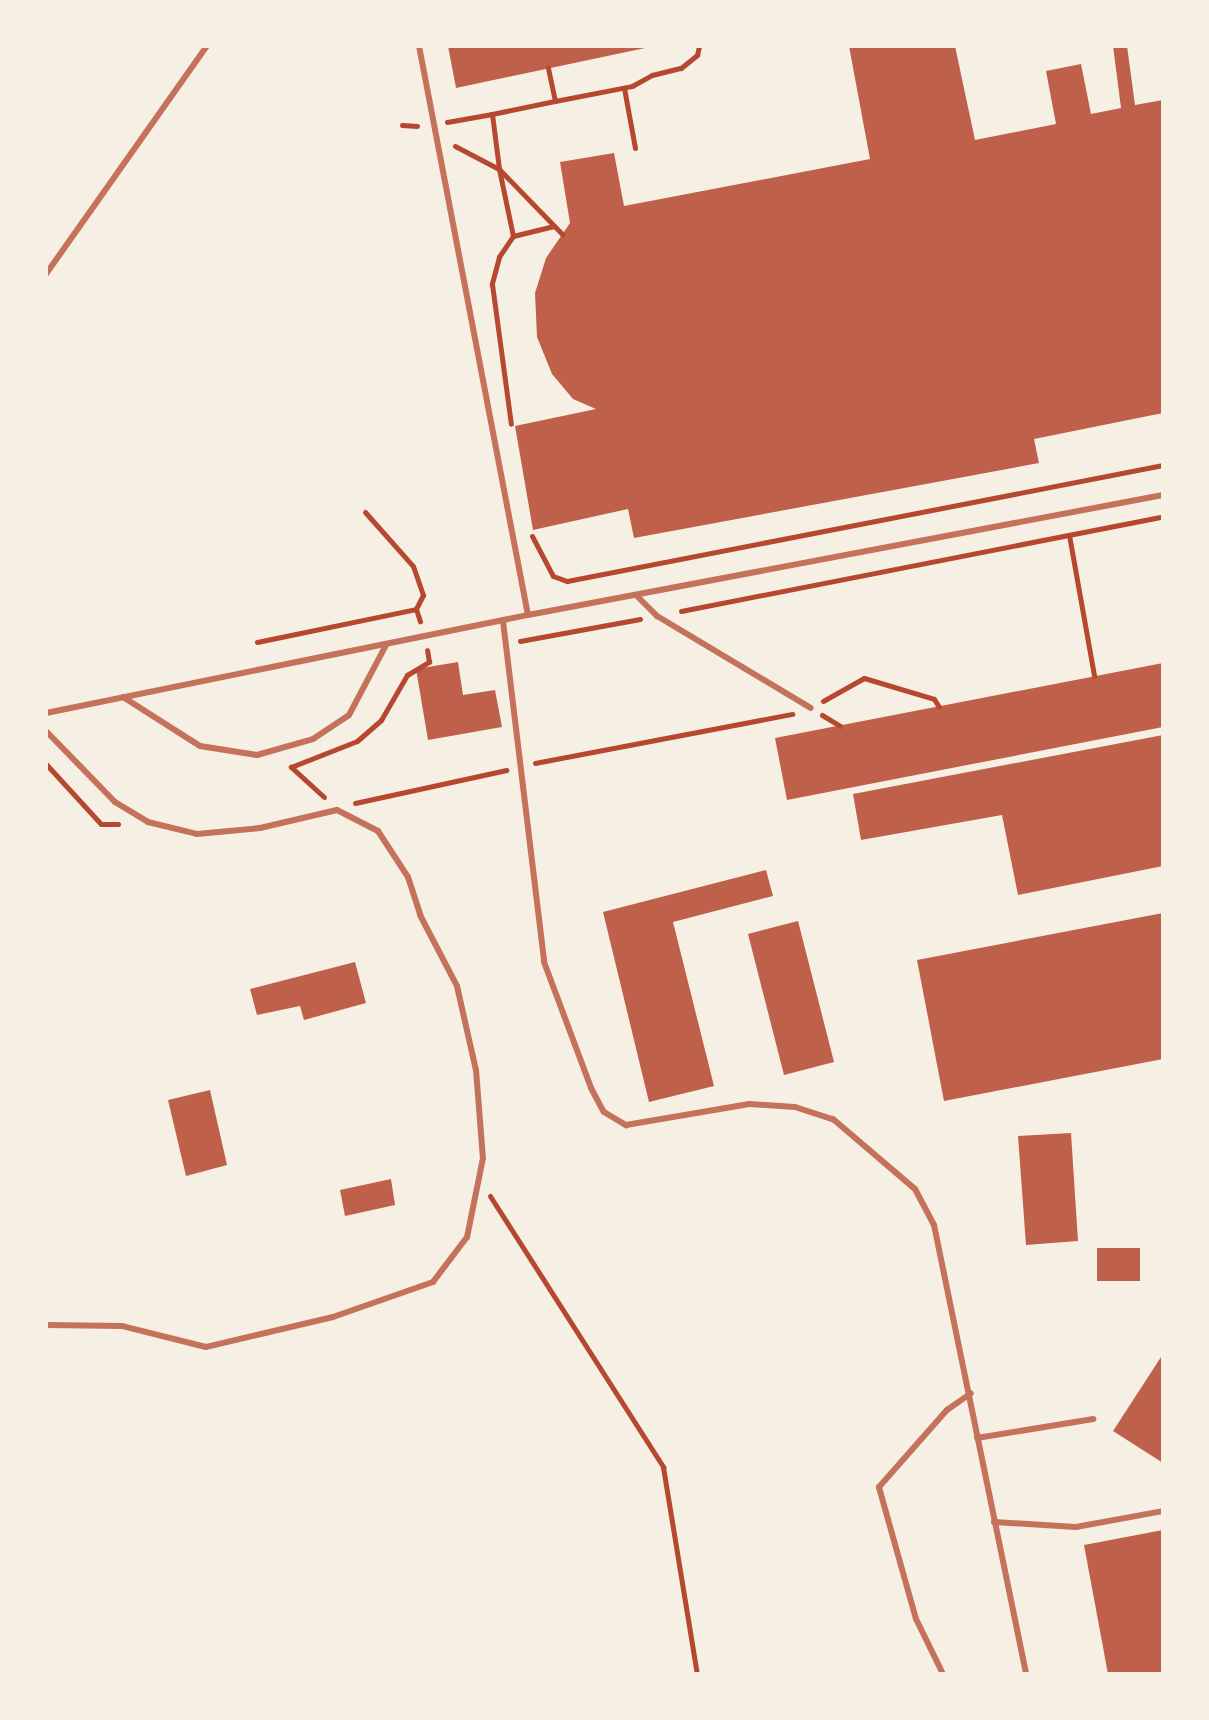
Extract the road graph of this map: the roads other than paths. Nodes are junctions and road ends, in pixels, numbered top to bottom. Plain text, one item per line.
1 (207, 46) edge
2 (419, 46) edge
3 (46, 274) edge
4 (1163, 495) edge
5 (638, 597) junction
6 (528, 615) junction
7 (503, 621) junction
8 (386, 645) junction
9 (123, 697) junction
10 (811, 708) road end
11 (46, 713) edge
12 (46, 731) edge
13 (46, 1325) edge
14 (971, 1393) junction
15 (1093, 1419) dead end
16 (977, 1438) junction
17 (1163, 1511) edge
18 (994, 1522) junction
19 (943, 1674) edge
20 (1026, 1674) edge

1 - 3 lane
2 - 6 lane
4 - 5 lane
5 - 6 lane
5 - 10 lane
6 - 7 lane
7 - 8 lane
7 - 14 lane
8 - 9 lane
8 - 9 lane
9 - 11 lane
12 - 13 lane
14 - 16 lane
14 - 19 lane
15 - 16 lane
16 - 18 lane
17 - 18 lane
18 - 20 lane

